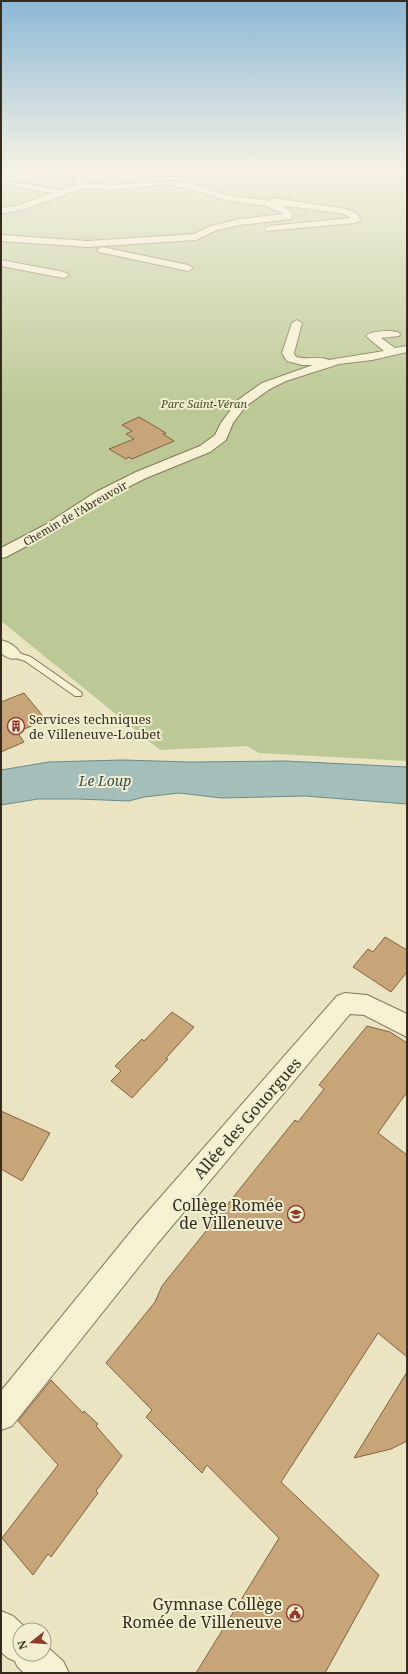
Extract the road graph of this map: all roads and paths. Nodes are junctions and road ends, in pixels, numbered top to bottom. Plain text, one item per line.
1 (99, 249) edge
2 (1, 263) edge
3 (188, 268) dead end
4 (64, 275) dead end
5 (297, 322) dead end
6 (395, 334) dead end
7 (407, 350) edge
8 (394, 353) junction
9 (338, 361) junction
10 (1, 554) edge
11 (5, 652) edge
12 (78, 694) dead end
13 (407, 1026) edge
14 (1, 1415) edge
15 (1, 1628) edge
16 (12, 1638) edge
17 (39, 1662) edge
18 (51, 1673) edge

1 - 3 street
2 - 4 street
5 - 9 street
6 - 8 street
7 - 8 street
8 - 9 street
9 - 10 street, Chemin de l'Abreuvoir
11 - 12 lane
13 - 14 street, Allée des Gouorgues
15 - 16 street
17 - 18 street

